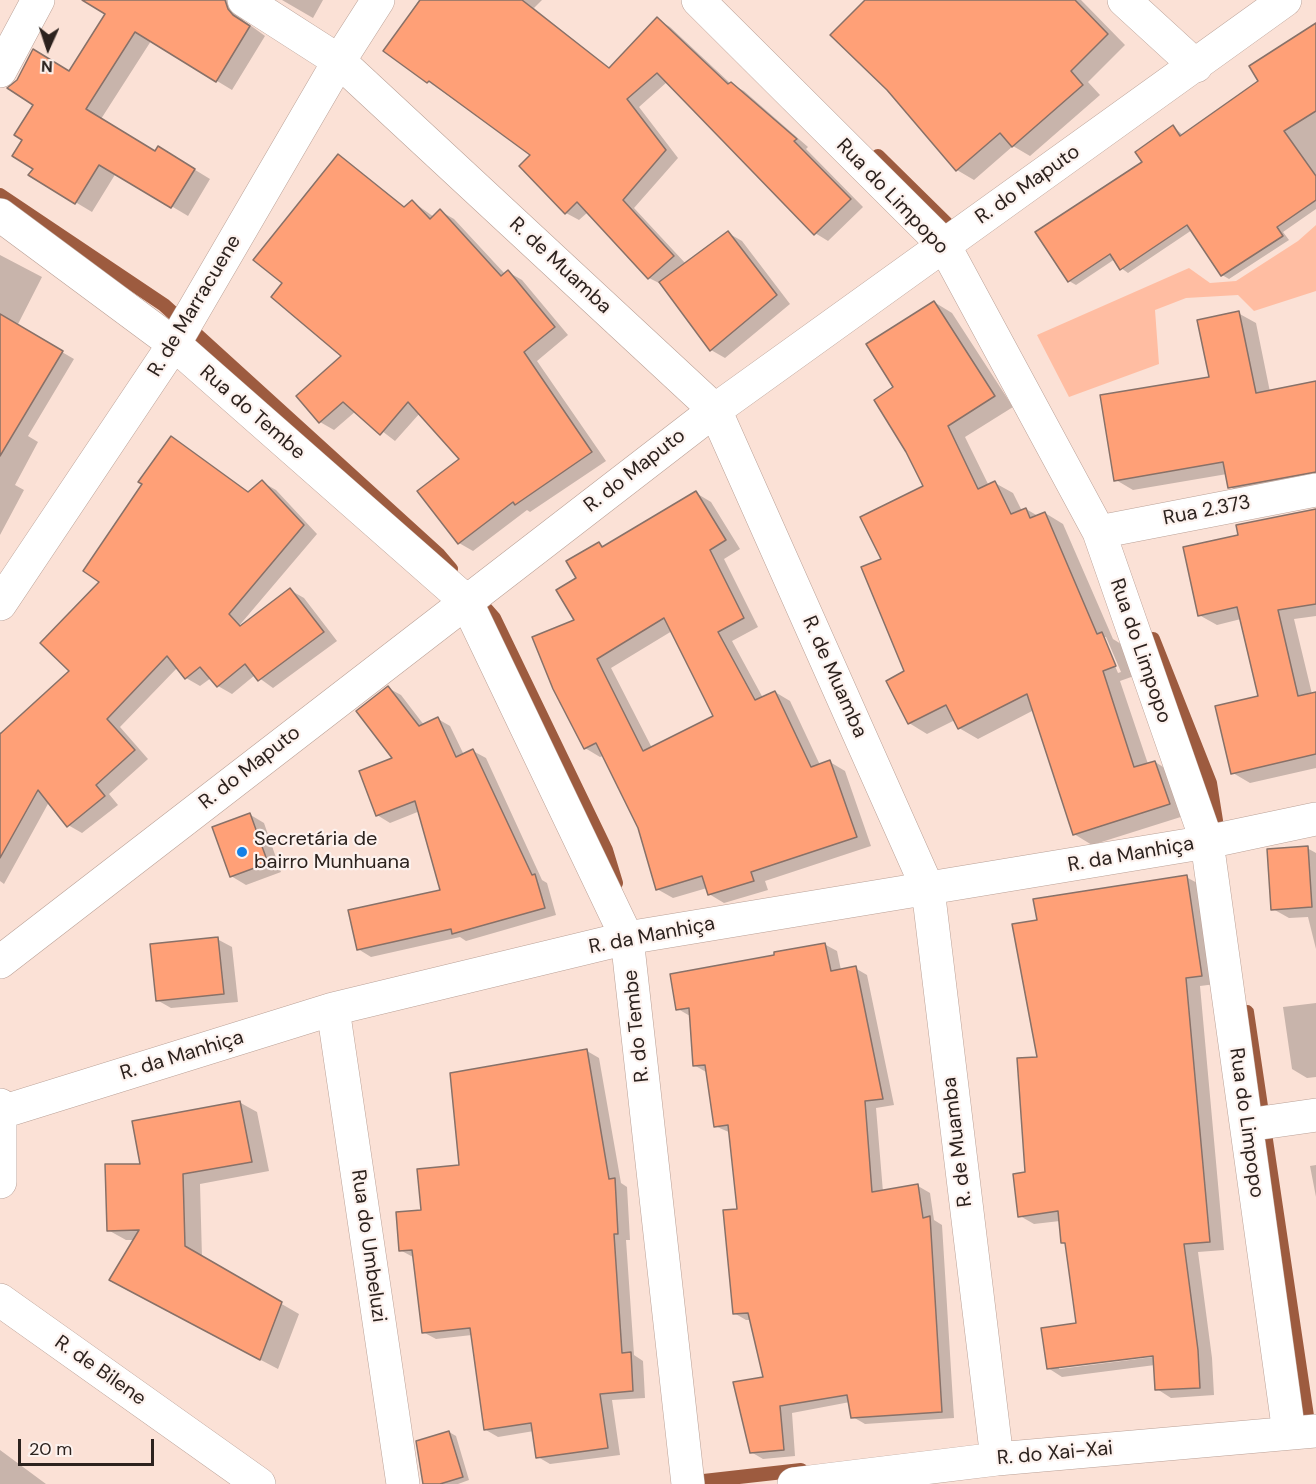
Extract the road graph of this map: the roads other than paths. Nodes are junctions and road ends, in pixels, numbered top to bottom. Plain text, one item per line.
1 (38, 0) edge
2 (244, 0) edge
3 (378, 0) edge
4 (698, 0) edge
5 (1124, 0) edge
6 (1285, 0) edge
7 (339, 61) junction
8 (1196, 66) junction
9 (0, 71) edge
10 (0, 215) edge
11 (944, 245) junction
12 (174, 344) junction
13 (715, 410) junction
14 (1316, 490) edge
15 (1099, 532) junction
16 (466, 601) junction
17 (0, 604) edge
18 (1316, 819) edge
19 (1207, 842) junction
20 (928, 889) junction
21 (627, 938) junction
22 (0, 962) edge
23 (333, 1009) junction
24 (1, 1108) edge
25 (1316, 1115) edge
26 (1246, 1125) junction
27 (0, 1182) edge
28 (0, 1300) edge
29 (1303, 1432) edge
30 (997, 1459) junction
31 (259, 1484) edge
32 (403, 1484) edge
33 (688, 1484) edge
34 (794, 1484) edge

1 - 9 street
2 - 7 street, R. de Muamba
3 - 7 street, R. de Marracuene
4 - 11 street, Rua do Limpopo
5 - 8 street
6 - 8 street, R. do Maputo
7 - 12 street, R. de Marracuene
7 - 13 street, R. de Muamba
8 - 11 street, R. do Maputo
10 - 12 street, Rua do Tembe
11 - 13 street, R. do Maputo
11 - 15 street, Rua do Limpopo
12 - 16 street, Rua do Tembe
12 - 17 street, R. de Marracuene
13 - 16 street, R. do Maputo
13 - 20 street, R. de Muamba
14 - 15 street, Rua 2.373
15 - 19 street, Rua do Limpopo
16 - 21 street, R. do Tembe
16 - 22 street, R. do Maputo
18 - 19 street, R. da Manhiça
19 - 20 street, R. da Manhiça
19 - 26 street, Rua do Limpopo
20 - 21 street, R. da Manhiça
20 - 30 street, R. de Muamba
21 - 23 street, R. da Manhiça
21 - 33 street, R. do Tembe
23 - 24 street, R. da Manhiça
23 - 32 street, Rua do Umbeluzi
24 - 27 street
25 - 26 street
26 - 29 street, Rua do Limpopo
28 - 31 street, R. de Bilene
29 - 30 street, R. do Xai-Xai
30 - 34 street, R. do Xai-Xai

